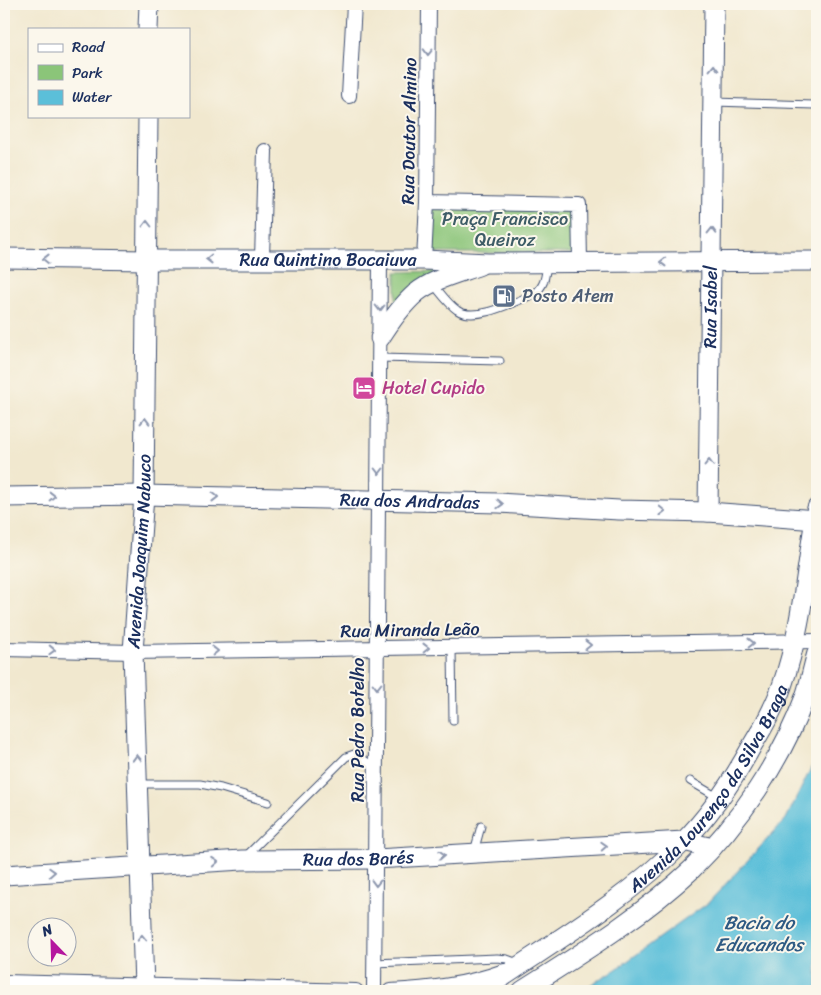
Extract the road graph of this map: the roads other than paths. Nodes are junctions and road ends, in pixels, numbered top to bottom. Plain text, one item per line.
1 (149, 4) edge
2 (354, 4) edge
3 (429, 4) edge
4 (714, 4) edge
5 (148, 28) edge
6 (349, 96) dead end
7 (713, 102) junction
8 (814, 105) dead end
9 (148, 118) edge
10 (265, 151) dead end
11 (427, 202) junction
12 (4, 258) edge
13 (262, 259) junction
14 (380, 259) junction
15 (147, 260) junction
16 (424, 260) junction
17 (548, 261) junction
18 (580, 261) junction
19 (809, 261) edge
20 (488, 262) junction
21 (711, 262) junction
22 (432, 284) junction
23 (380, 338) junction
24 (380, 358) junction
25 (500, 361) dead end
26 (144, 495) junction
27 (4, 497) edge
28 (379, 501) junction
29 (708, 512) junction
30 (816, 516) edge
31 (817, 641) edge
32 (795, 642) junction
33 (452, 648) junction
34 (4, 649) edge
35 (377, 649) junction
36 (133, 652) junction
37 (817, 653) edge
38 (453, 721) dead end
39 (376, 770) junction
40 (690, 781) dead end
41 (138, 784) junction
42 (720, 798) junction
43 (268, 802) dead end
44 (481, 826) dead end
45 (684, 841) junction
46 (712, 848) junction
47 (474, 854) junction
48 (376, 859) junction
49 (242, 860) junction
50 (140, 867) junction
51 (4, 875) edge
52 (374, 964) junction
53 (521, 964) junction
54 (4, 982) edge
55 (144, 987) junction
56 (311, 990) edge
57 (356, 991) edge
58 (374, 991) edge
59 (390, 991) edge
60 (482, 991) edge
61 (522, 991) edge

1 - 5 street
2 - 6 street
3 -> 11 street, Rua Doutor Almino
7 -> 4 street, Rua Isabel
7 - 8 lane
21 -> 7 street, Rua Isabel
15 -> 9 street, Avenida Joaquim Nabuco
10 - 13 street
11 - 16 street, Rua Doutor Almino
11 - 18 street
15 -> 12 street, Rua Quintino Bocaiuva
13 - 14 street, Rua Quintino Bocaiuva
13 -> 15 street, Rua Quintino Bocaiuva
14 - 16 street, Rua Quintino Bocaiuva
14 -> 23 street, Rua Pedro Botelho
26 -> 15 street, Avenida Joaquim Nabuco
16 - 20 street, Rua Quintino Bocaiuva
17 - 18 street, Rua Quintino Bocaiuva
17 - 20 street, Rua Quintino Bocaiuva
17 - 22 lane
21 -> 18 street, Rua Quintino Bocaiuva
19 - 21 street, Rua Quintino Bocaiuva
20 - 22 street
29 -> 21 street, Rua Isabel
22 - 23 street
23 - 24 street, Rua Pedro Botelho
24 - 25 lane
24 -> 28 street, Rua Pedro Botelho
27 -> 26 street, Rua dos Andradas
26 -> 28 street, Rua dos Andradas
26 - 36 street, Avenida Joaquim Nabuco
28 -> 29 street, Rua dos Andradas
28 - 35 street, Rua Pedro Botelho
29 - 30 street, Rua dos Andradas
30 - 32 street, Avenida Lourenço da Silva Braga
31 - 32 street, Rua Miranda Leão
33 -> 32 street, Rua Miranda Leão
32 - 42 street, Avenida Lourenço da Silva Braga
35 -> 33 street, Rua Miranda Leão
33 - 38 lane
34 -> 36 street, Rua Miranda Leão
36 -> 35 street, Rua Miranda Leão
35 -> 39 street, Rua Pedro Botelho
41 -> 36 street, Avenida Joaquim Nabuco
37 - 46 street, Avenida Lourenço da Silva Braga
39 - 48 street, Rua Pedro Botelho
39 - 49 lane
40 - 42 lane
41 - 43 lane
41 - 50 street, Avenida Joaquim Nabuco
42 - 45 street, Avenida Lourenço da Silva Braga
44 - 47 lane
45 - 46 street, Rua dos Barés
47 -> 45 street, Rua dos Barés
45 - 53 street, Avenida Lourenço da Silva Braga
46 - 61 street, Avenida Lourenço da Silva Braga
48 -> 47 street, Rua dos Barés
48 - 49 street, Rua dos Barés
48 -> 52 street, Rua Pedro Botelho
50 -> 49 street, Rua dos Barés
51 -> 50 street, Rua dos Barés
55 -> 50 street, Avenida Joaquim Nabuco
52 - 53 lane
52 - 58 street, Rua Pedro Botelho
53 - 59 street
53 - 60 street, Avenida Lourenço da Silva Braga
54 - 55 street
55 - 56 street
56 - 57 street

